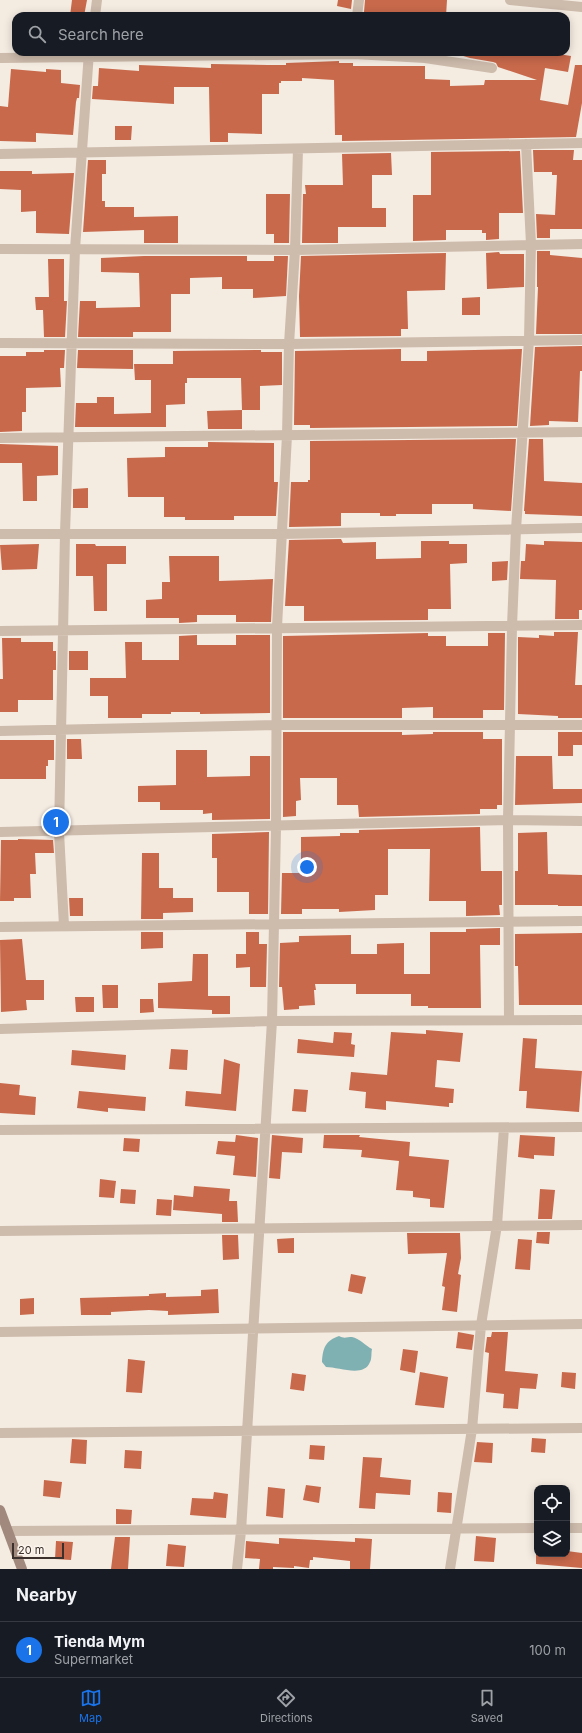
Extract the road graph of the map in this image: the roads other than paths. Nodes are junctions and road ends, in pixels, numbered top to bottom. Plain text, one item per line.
1 (97, 0) edge
2 (359, 0) edge
3 (510, 0) edge
4 (582, 7) edge
5 (95, 12) edge
6 (358, 12) edge
7 (59, 56) edge
8 (88, 56) edge
9 (397, 56) edge
10 (0, 58) edge
11 (492, 68) dead end
12 (582, 143) edge
13 (526, 144) junction
14 (298, 148) junction
15 (82, 152) junction
16 (0, 154) edge
17 (530, 244) junction
18 (582, 244) edge
19 (0, 249) edge
20 (75, 249) junction
21 (295, 250) junction
22 (529, 340) junction
23 (582, 340) edge
24 (0, 343) edge
25 (72, 343) junction
26 (289, 344) junction
27 (522, 432) junction
28 (582, 432) edge
29 (287, 435) junction
30 (0, 438) edge
31 (69, 438) junction
32 (582, 528) edge
33 (516, 529) junction
34 (66, 533) junction
35 (0, 534) edge
36 (281, 534) junction
37 (512, 626) junction
38 (582, 626) edge
39 (277, 628) junction
40 (63, 630) junction
41 (0, 631) edge
42 (276, 725) junction
43 (582, 725) edge
44 (510, 726) junction
45 (0, 731) edge
46 (62, 731) junction
47 (508, 820) junction
48 (582, 821) edge
49 (276, 827) junction
50 (0, 832) edge
51 (60, 832) junction
52 (509, 921) junction
53 (582, 921) edge
54 (274, 925) junction
55 (64, 926) junction
56 (0, 927) edge
57 (509, 1019) junction
58 (582, 1020) edge
59 (272, 1021) junction
60 (0, 1029) edge
61 (582, 1127) edge
62 (504, 1128) junction
63 (264, 1129) junction
64 (0, 1130) edge
65 (582, 1225) edge
66 (497, 1226) junction
67 (259, 1228) junction
68 (0, 1231) edge
69 (582, 1324) edge
70 (481, 1325) junction
71 (252, 1329) junction
72 (0, 1332) edge
73 (582, 1428) edge
74 (472, 1429) junction
75 (246, 1431) junction
76 (0, 1433) edge
77 (0, 1510) edge
78 (457, 1528) junction
79 (534, 1528) edge
80 (570, 1528) edge
81 (582, 1528) edge
82 (8, 1531) junction
83 (241, 1531) junction
84 (22, 1569) edge
85 (237, 1569) edge
86 (450, 1569) edge

1 - 5 street
2 - 6 street
3 - 4 street
7 - 10 street
8 - 15 street
9 - 11 street
12 - 13 street
13 - 14 street
13 - 17 street
14 - 15 street
14 - 21 street
15 - 16 street
15 - 20 street
17 - 18 street
17 - 21 street
17 - 22 street
19 - 20 street
20 - 21 street
20 - 25 street
21 - 26 street
22 - 23 street
22 - 26 street
22 - 27 street
24 - 25 street
25 - 26 street
25 - 31 street
26 - 29 street
27 - 28 street
27 - 29 street
27 - 33 street
29 - 31 street
29 - 36 street
30 - 31 street
31 - 34 street
32 - 33 street
33 - 36 street
33 - 37 street
34 - 35 street
34 - 36 street
34 - 40 street
36 - 39 street
37 - 38 street
37 - 39 street
37 - 44 street
39 - 40 street
39 - 42 street
40 - 41 street
40 - 46 street
42 - 44 street
42 - 46 street
42 - 49 street
43 - 44 street
44 - 47 street
45 - 46 street
46 - 51 street
47 - 48 street
47 - 49 street
47 - 52 street
49 - 51 street
49 - 54 street
50 - 51 street
51 - 55 street
52 - 53 street
52 - 54 street
52 - 57 street
54 - 55 street
54 - 59 street
55 - 56 street
57 - 58 street
57 - 59 street
59 - 60 street
59 - 63 street
61 - 62 street
62 - 63 street
62 - 66 street
63 - 64 street
63 - 67 street
65 - 66 street
66 - 67 street
66 - 70 street
67 - 68 street
67 - 71 street
69 - 70 street
70 - 71 street
70 - 74 street
71 - 72 street
71 - 75 street
73 - 74 street
74 - 75 street
74 - 78 street
75 - 76 street
75 - 83 street
77 - 82 main road
78 - 79 street
78 - 83 street
78 - 86 street
80 - 81 street
82 - 83 street
82 - 84 main road
83 - 85 street

